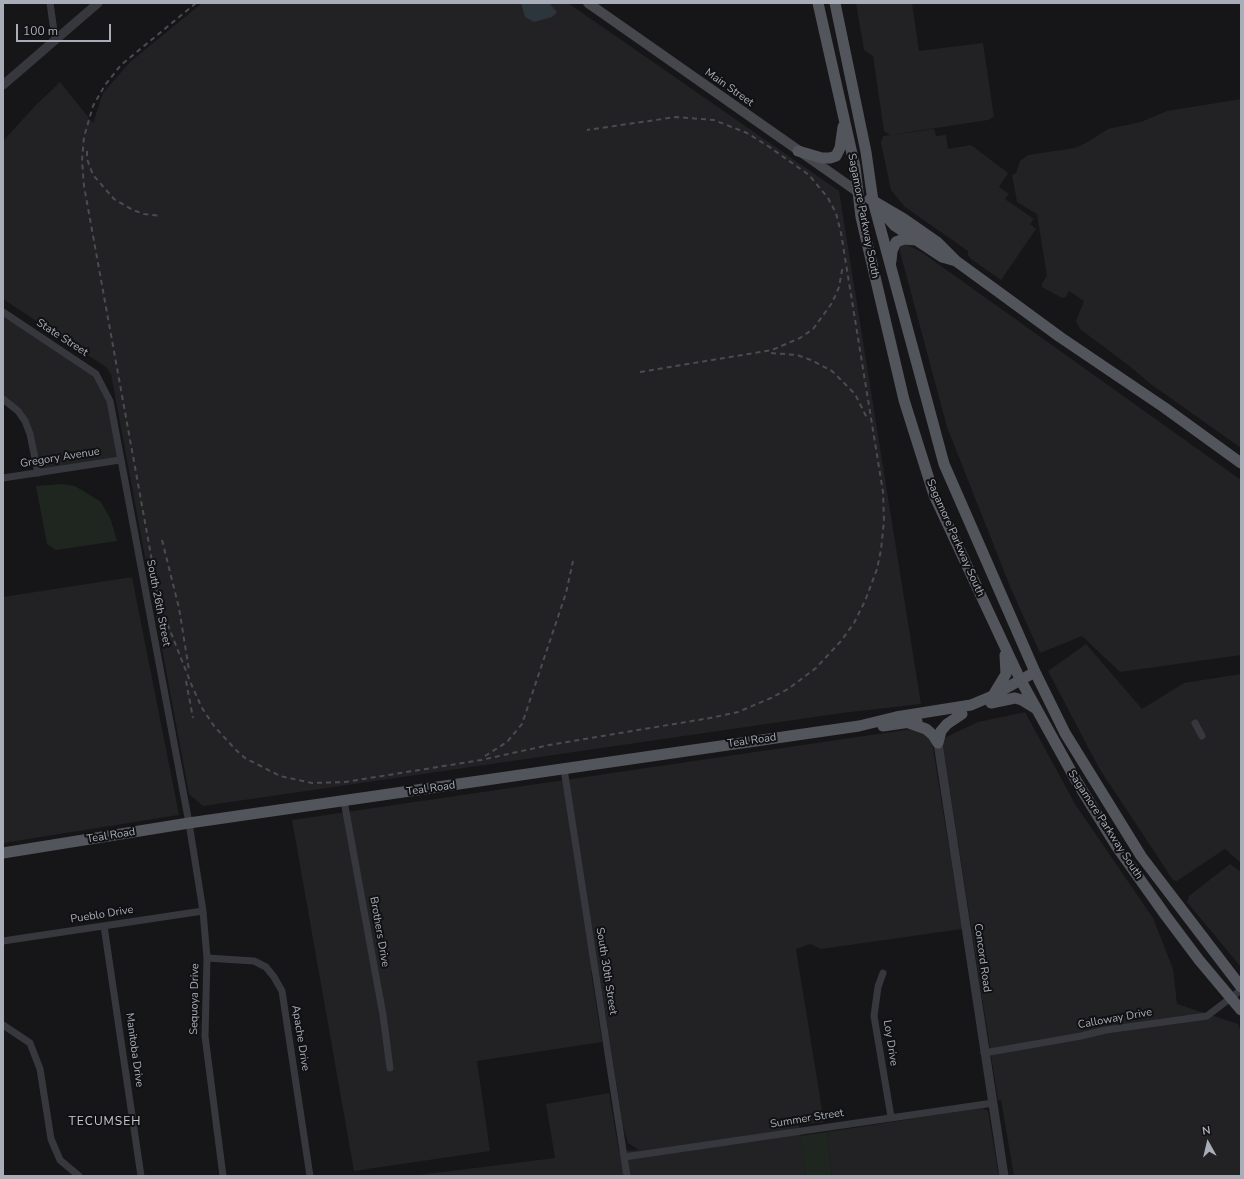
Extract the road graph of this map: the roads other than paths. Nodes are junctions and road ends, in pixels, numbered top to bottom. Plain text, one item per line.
1 (50, 3) edge
2 (98, 3) edge
3 (588, 3) edge
4 (818, 3) edge
5 (835, 3) edge
6 (55, 38) junction
7 (3, 86) edge
8 (844, 124) junction
9 (798, 151) junction
10 (858, 192) junction
11 (873, 201) junction
12 (916, 240) junction
13 (956, 261) junction
14 (891, 268) junction
15 (3, 312) edge
16 (104, 388) joint
17 (3, 399) edge
18 (120, 460) junction
19 (1241, 463) edge
20 (38, 473) junction
21 (3, 478) edge
22 (1000, 637) junction
23 (1035, 672) junction
24 (1020, 679) junction
25 (990, 700) junction
26 (1037, 710) junction
27 (962, 714) junction
28 (908, 723) junction
29 (1195, 723) dead end
30 (859, 726) junction
31 (1202, 736) dead end
32 (938, 743) junction
33 (564, 769) junction
34 (344, 801) junction
35 (189, 824) junction
36 (3, 853) edge
37 (203, 911) junction
38 (104, 926) junction
39 (3, 941) edge
40 (207, 958) junction
41 (883, 973) dead end
42 (1241, 987) edge
43 (1241, 990) edge
44 (1232, 999) junction
45 (1241, 1010) edge
46 (3, 1025) edge
47 (984, 1052) junction
48 (390, 1068) dead end
49 (993, 1103) junction
50 (891, 1117) junction
51 (624, 1157) junction
52 (79, 1176) edge
53 (141, 1176) edge
54 (223, 1176) edge
55 (310, 1176) edge
56 (626, 1176) edge
57 (1004, 1176) edge

1 - 6 street
2 - 6 street
3 - 9 main road, Main Street
4 - 8 main road, Sagamore Parkway South
5 - 11 main road, Sagamore Parkway South
6 - 7 street
8 - 9 main road
8 - 10 main road, Sagamore Parkway South
9 - 10 main road, Main Street
10 - 11 main road
10 - 22 main road, Sagamore Parkway South
11 - 12 main road
11 - 13 main road
11 - 14 main road, Sagamore Parkway South
12 - 13 main road
12 - 14 main road
13 - 19 main road
14 - 23 main road, Sagamore Parkway South
15 - 16 street, State Street
16 - 18 street, South 26th Street
17 - 20 street
18 - 20 street, Gregory Avenue
18 - 35 street, South 26th Street
20 - 21 street, Gregory Avenue
22 - 24 main road, Sagamore Parkway South
22 - 25 main road
23 - 24 main road, Teal Road
23 - 42 main road, Sagamore Parkway South
24 - 25 main road, Teal Road
24 - 26 main road, Sagamore Parkway South
25 - 26 main road
25 - 27 main road, Teal Road
25 - 30 main road, Teal Road
26 - 44 main road, Sagamore Parkway South
27 - 28 main road, Teal Road
27 - 32 main road
28 - 30 main road, Teal Road
28 - 32 main road
29 - 31 street
30 - 33 main road, Teal Road
32 - 47 street, Concord Road
33 - 34 main road, Teal Road
33 - 51 street, South 30th Street
34 - 35 main road, Teal Road
34 - 48 street, Brothers Drive
35 - 36 main road, Teal Road
35 - 37 street, Sequoya Drive
37 - 38 street, Pueblo Drive
37 - 40 street, Sequoya Drive
38 - 39 street, Pueblo Drive
38 - 53 street, Manitoba Drive
40 - 54 street, Sequoya Drive
40 - 55 street, Apache Drive
41 - 50 street, Loy Drive
43 - 44 street, Calloway Drive
44 - 45 main road, Sagamore Parkway South
44 - 47 street, Calloway Drive
46 - 52 street
47 - 49 street, Concord Road
49 - 50 street, Summer Street
49 - 57 street, Concord Road
50 - 51 street, Summer Street
51 - 56 street, South 30th Street

